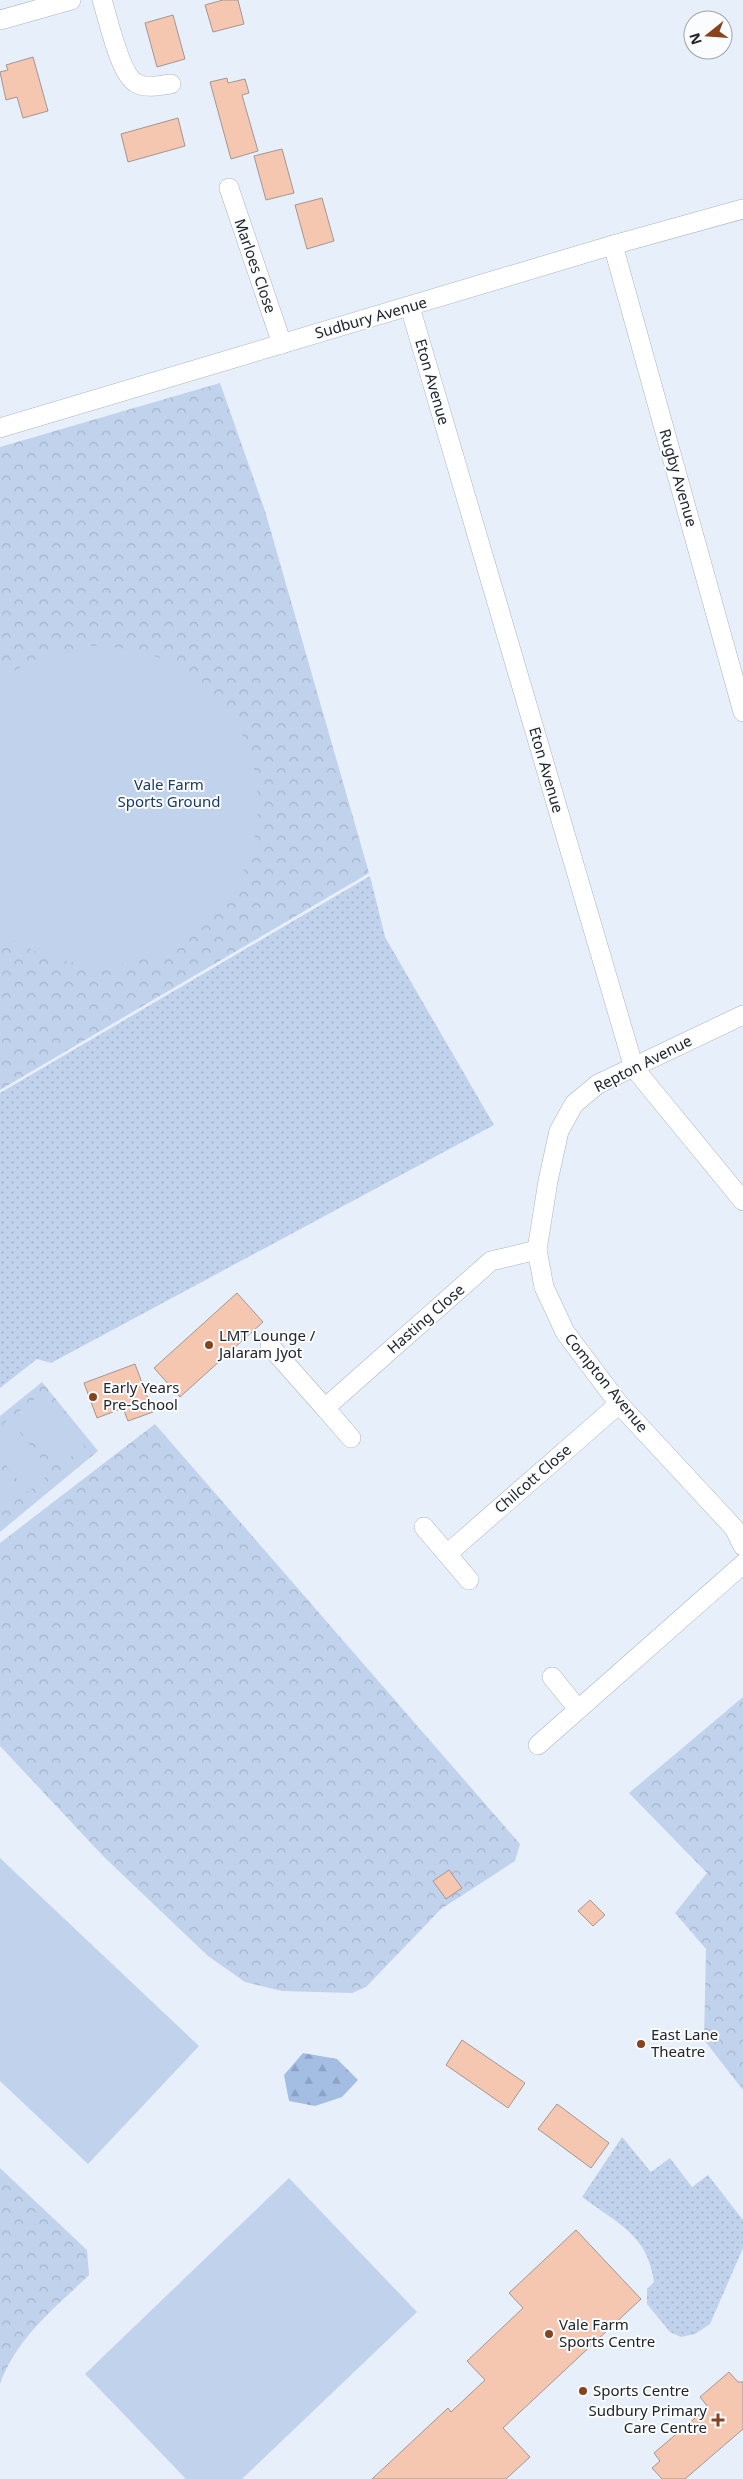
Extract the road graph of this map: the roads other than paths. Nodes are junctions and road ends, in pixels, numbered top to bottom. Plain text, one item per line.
1 (71, 0) edge
2 (102, 0) edge
3 (0, 20) edge
4 (171, 84) dead end
5 (228, 188) dead end
6 (743, 209) edge
7 (614, 245) junction
8 (410, 307) junction
9 (282, 344) junction
10 (0, 428) edge
11 (743, 712) edge
12 (743, 1015) edge
13 (634, 1068) junction
14 (559, 1131) joint
15 (743, 1201) edge
16 (537, 1250) junction
17 (270, 1346) dead end
18 (619, 1404) junction
19 (325, 1408) junction
20 (351, 1438) dead end
21 (424, 1527) dead end
22 (743, 1546) edge
23 (447, 1554) junction
24 (743, 1564) edge
25 (469, 1580) dead end
26 (552, 1677) dead end
27 (578, 1709) junction
28 (538, 1745) dead end

1 - 3 street
2 - 4 street
5 - 9 street, Marloes Close
6 - 7 street, Sudbury Avenue
7 - 8 street, Sudbury Avenue
7 - 11 street, Rugby Avenue
8 - 9 street, Sudbury Avenue
8 - 13 street, Eton Avenue
9 - 10 street, Sudbury Avenue
12 - 13 street, Repton Avenue
13 - 14 street, Repton Avenue
13 - 15 street, Eton Avenue
14 - 16 street, Compton Avenue
16 - 18 street, Compton Avenue
16 - 19 street, Hasting Close
17 - 19 street
18 - 22 street, Compton Avenue
18 - 23 street, Chilcott Close
19 - 20 street
21 - 23 street
23 - 25 street
24 - 27 street
26 - 27 street
27 - 28 street

